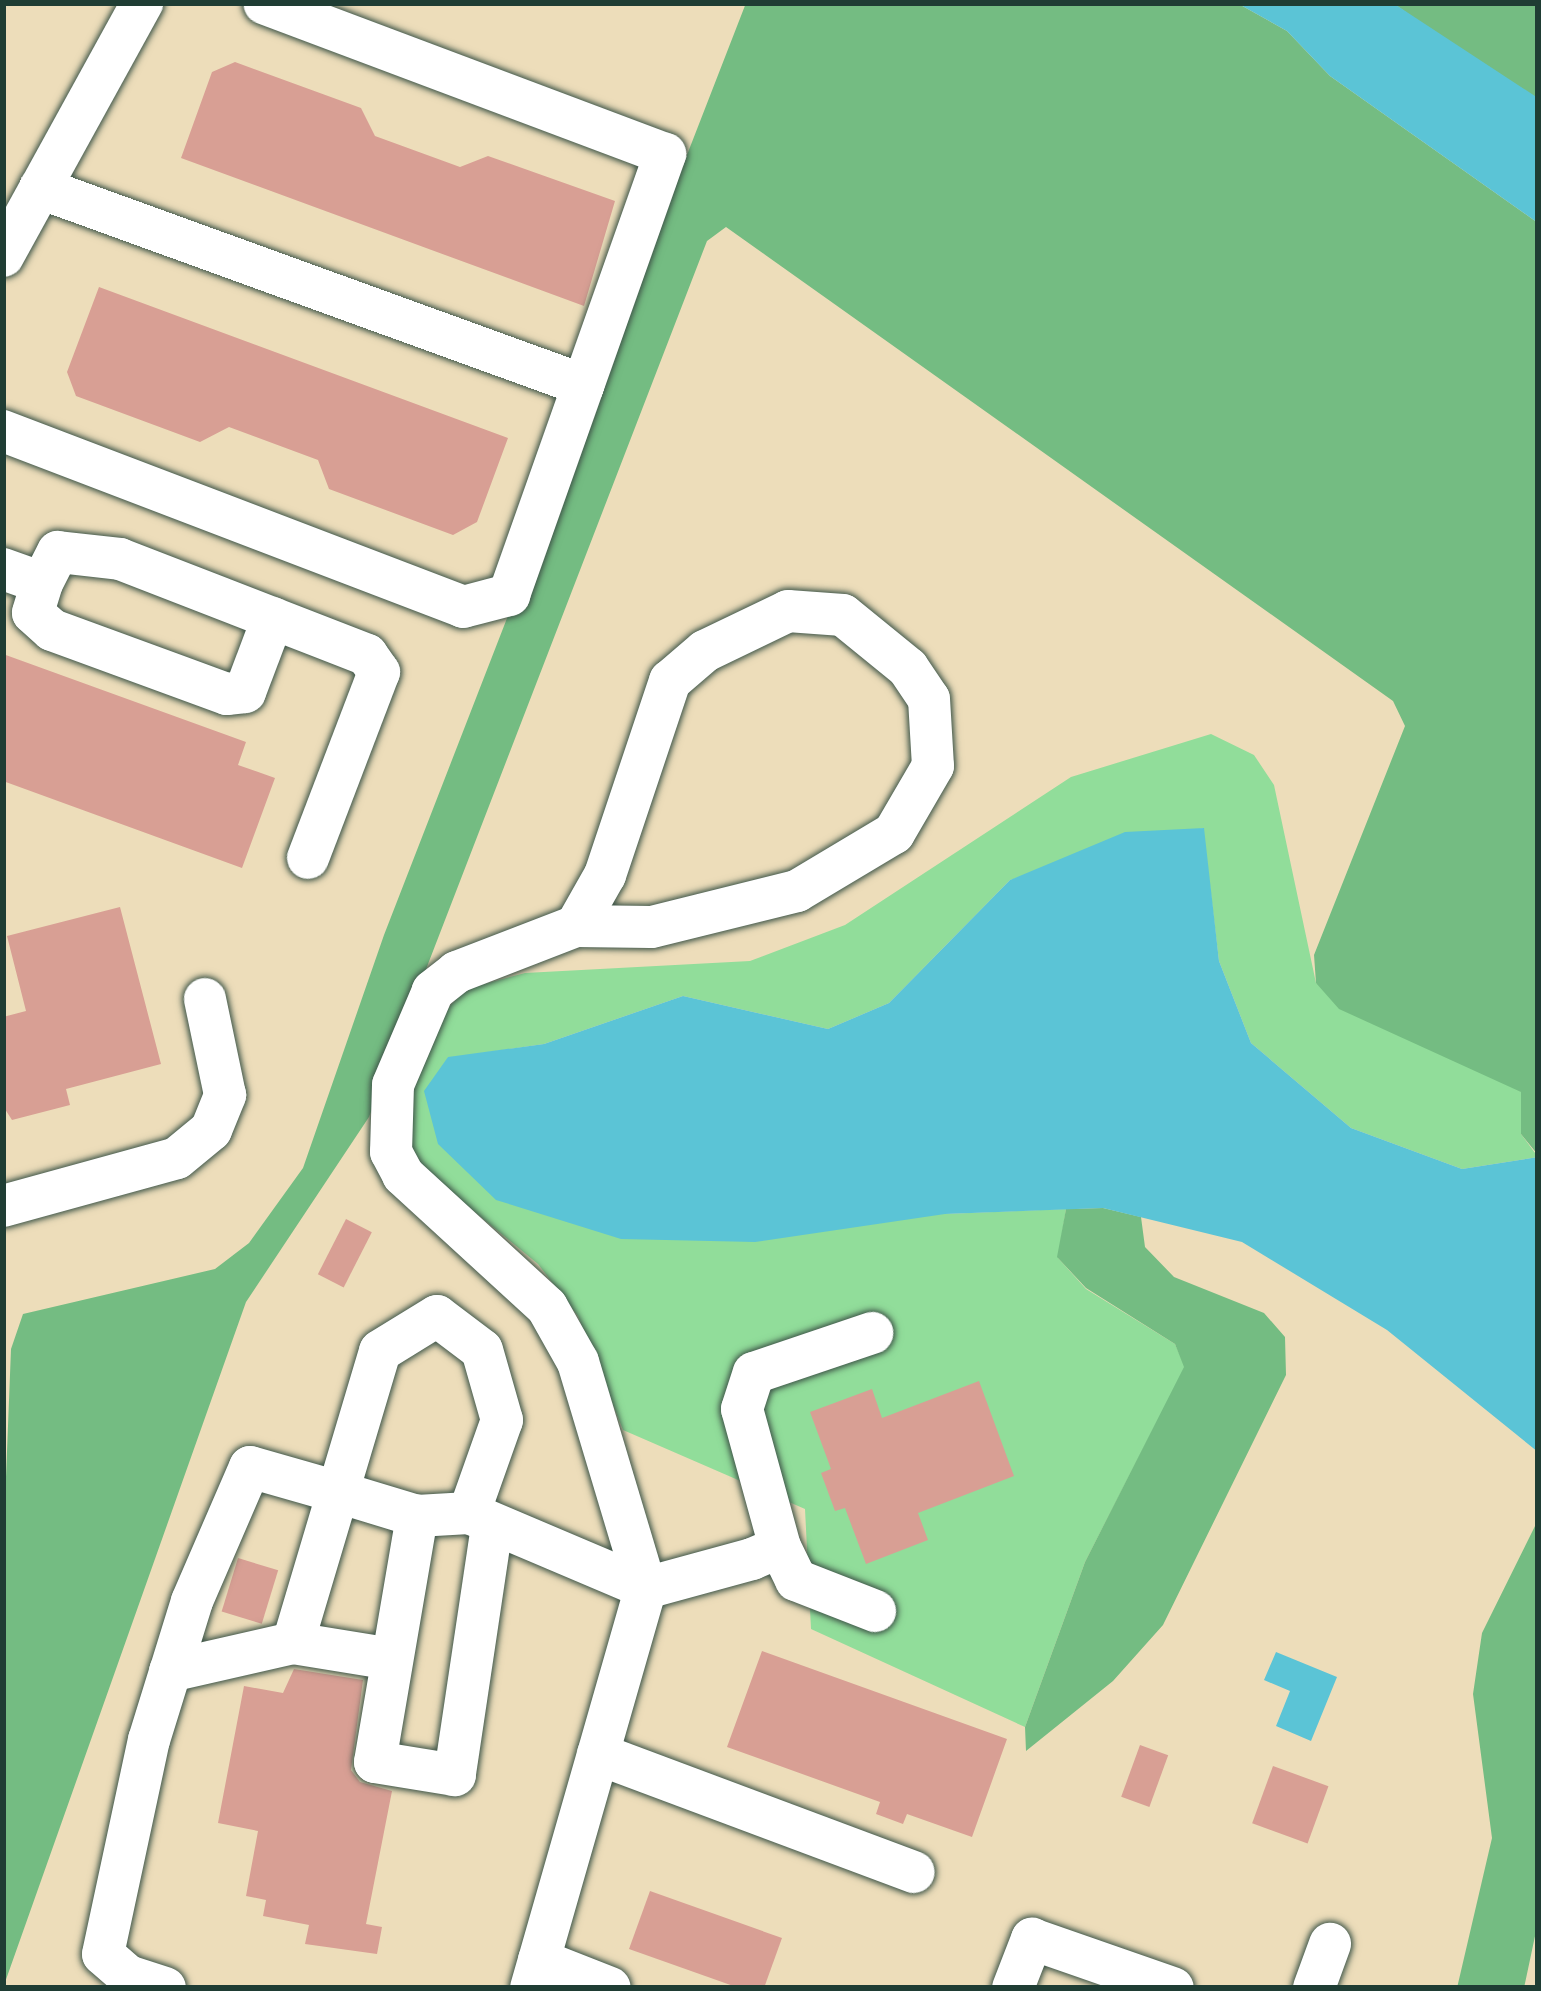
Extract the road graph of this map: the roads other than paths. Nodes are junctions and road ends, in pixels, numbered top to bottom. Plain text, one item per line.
1 (142, 3) edge
2 (264, 3) edge
3 (40, 188) junction
4 (3, 256) edge
5 (583, 385) junction
6 (3, 431) edge
7 (22, 576) edge
8 (273, 618) junction
9 (308, 858) dead end
10 (576, 926) junction
11 (205, 999) dead end
12 (3, 1207) edge
13 (872, 1334) dead end
14 (338, 1492) junction
15 (417, 1516) junction
16 (480, 1520) junction
17 (780, 1547) junction
18 (646, 1588) junction
19 (875, 1611) dead end
20 (293, 1643) junction
21 (392, 1659) junction
22 (170, 1671) junction
23 (598, 1754) junction
24 (914, 1872) dead end
25 (1330, 1944) dead end
26 (535, 1974) edge
27 (165, 1988) edge
28 (610, 1988) edge
29 (1013, 1988) edge
30 (1173, 1988) edge
31 (1314, 1988) edge

1 - 3 street
2 - 5 street
3 - 4 street
3 - 5 street
5 - 6 street
7 - 8 street
7 - 8 street
8 - 9 street
10 - 10 street
10 - 18 street
11 - 12 street
13 - 17 street
14 - 15 street
14 - 16 street
14 - 20 street
14 - 22 street
15 - 16 street
15 - 21 street
16 - 18 street
16 - 21 street
17 - 18 street
17 - 19 street
18 - 23 street
20 - 21 street
20 - 22 street
22 - 27 street
23 - 24 street
23 - 26 street
25 - 31 street
26 - 28 street
29 - 30 street

